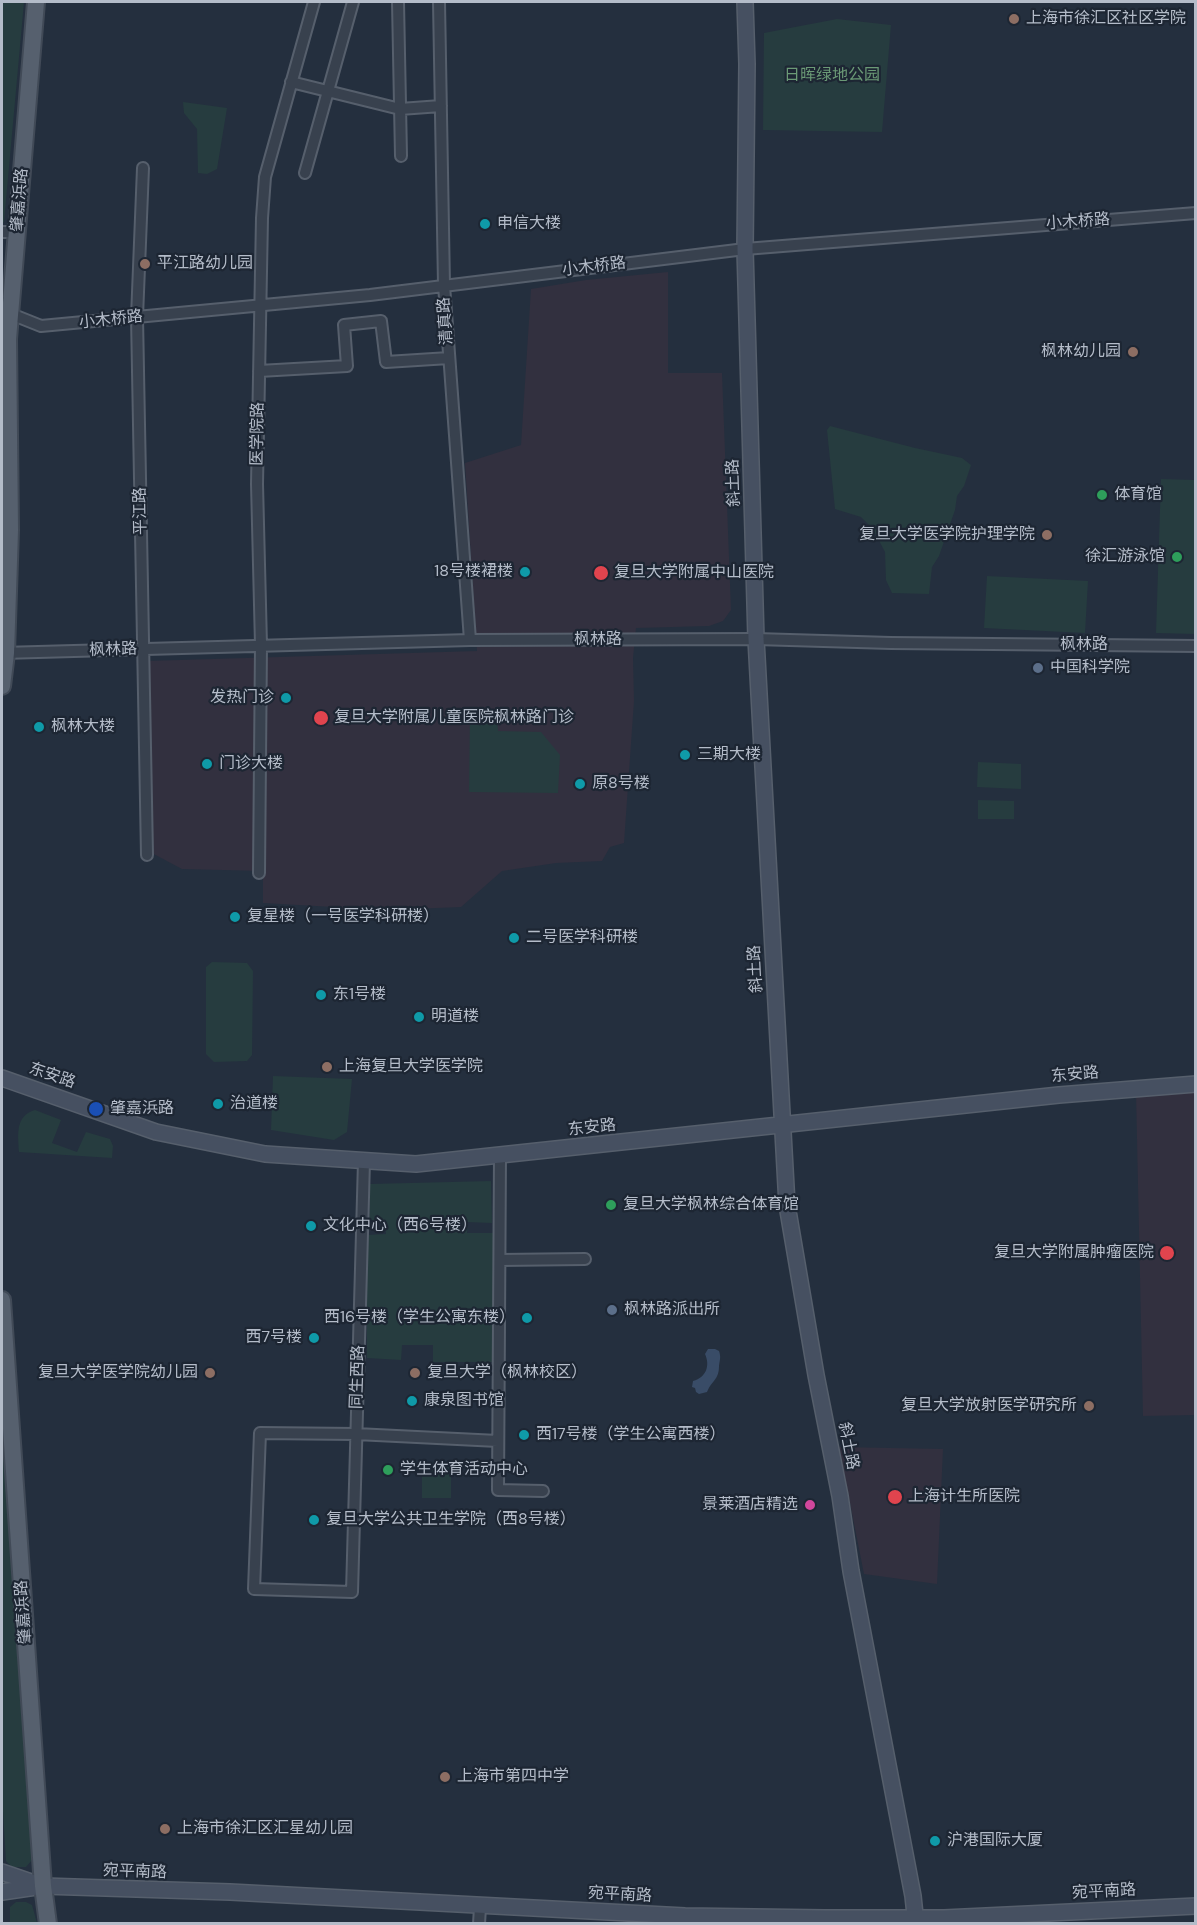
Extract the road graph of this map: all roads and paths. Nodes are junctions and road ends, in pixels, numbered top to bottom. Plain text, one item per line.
1 (36, 2) edge
2 (314, 2) edge
3 (353, 2) edge
4 (398, 2) edge
5 (439, 2) edge
6 (745, 2) edge
7 (291, 82) junction
8 (327, 91) junction
9 (441, 106) junction
10 (400, 109) junction
11 (401, 156) dead end
12 (143, 168) dead end
13 (305, 173) dead end
14 (1196, 213) edge
15 (9, 232) edge
16 (745, 249) junction
17 (444, 285) junction
18 (261, 305) junction
19 (6, 308) edge
20 (137, 317) junction
21 (448, 358) junction
22 (259, 371) junction
23 (756, 639) junction
24 (470, 640) junction
25 (261, 645) junction
26 (1196, 646) edge
27 (144, 649) junction
28 (4, 653) edge
29 (2, 686) edge
30 (147, 855) dead end
31 (259, 873) dead end
32 (2, 1078) edge
33 (1196, 1084) edge
34 (783, 1125) junction
35 (500, 1155) junction
36 (364, 1161) junction
37 (585, 1259) dead end
38 (500, 1260) junction
39 (2, 1300) edge
40 (6, 1431) edge
41 (356, 1434) junction
42 (498, 1441) junction
43 (543, 1491) dead end
44 (2, 1872) edge
45 (43, 1886) junction
46 (2, 1892) edge
47 (1196, 1906) edge
48 (480, 1907) junction
49 (916, 1921) edge
50 (48, 1923) edge
51 (479, 1923) edge

1 - 15 main road, 肇嘉浜路
2 - 7 street, 医学院路
3 - 8 street
4 - 10 street
5 - 9 street, 清真路
6 - 16 main road, 斜土路
7 - 8 street
7 - 18 street, 医学院路
8 - 10 street
8 - 13 street
9 - 10 street
9 - 17 street, 清真路
10 - 11 street
12 - 20 street, 平江路
14 - 16 street, 小木桥路
15 - 19 main road, 肇嘉浜路
16 - 17 street, 小木桥路
16 - 23 main road, 斜土路
17 - 18 street, 小木桥路
17 - 21 street, 清真路
18 - 20 street, 小木桥路
18 - 22 street, 医学院路
19 - 20 street, 小木桥路
19 - 28 main road, 肇嘉浜路
20 - 27 street, 平江路
21 - 22 street
21 - 24 street, 清真路
22 - 25 street, 医学院路
23 - 24 street, 枫林路
23 - 26 street, 枫林路
23 - 34 main road, 斜土路
24 - 25 street, 枫林路
25 - 27 street, 枫林路
25 - 31 street, 医学院路
27 - 28 street, 枫林路
27 - 30 street, 平江路
28 - 29 main road, 肇嘉浜路
32 - 36 main road, 东安路
33 - 34 main road, 东安路
34 - 35 main road, 东安路
34 - 49 main road, 斜土路
35 - 36 main road, 东安路
35 - 38 street
36 - 41 street, 同生西路
37 - 38 street
38 - 42 street
39 - 40 main road, 肇嘉浜路
40 - 45 main road, 肇嘉浜路
41 - 41 street, 同生西路
41 - 42 street
42 - 43 street
44 - 45 main road
45 - 46 main road
45 - 48 main road, 宛平南路
45 - 50 main road, 肇嘉浜路
47 - 49 main road, 宛平南路
48 - 49 main road, 宛平南路
48 - 51 street

